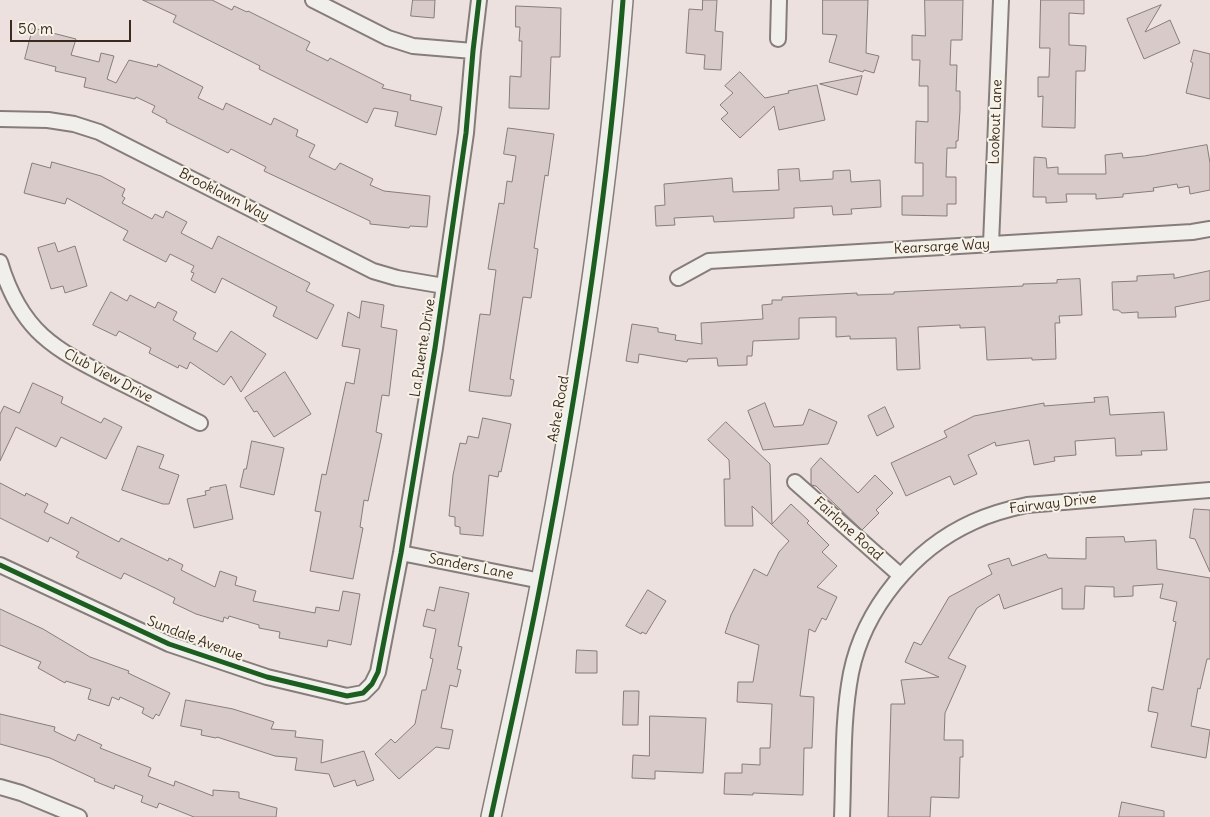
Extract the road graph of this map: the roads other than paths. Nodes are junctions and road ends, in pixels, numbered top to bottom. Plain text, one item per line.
1 (313, 0) edge
2 (479, 0) edge
3 (623, 0) edge
4 (779, 0) edge
5 (1001, 0) edge
6 (778, 39) dead end
7 (473, 51) junction
8 (0, 119) edge
9 (1210, 229) edge
10 (992, 244) junction
11 (0, 262) edge
12 (678, 278) dead end
13 (444, 286) junction
14 (200, 423) dead end
15 (795, 482) dead end
16 (1210, 490) edge
17 (401, 553) junction
18 (0, 565) edge
19 (901, 576) junction
20 (541, 581) junction
21 (363, 694) joint
22 (0, 787) edge
23 (79, 817) edge
24 (491, 817) edge
25 (842, 817) edge

1 - 7 street
2 - 7 street, La Puente Drive
3 - 20 street, Ashe Road
4 - 6 street
5 - 10 street, Lookout Lane
7 - 13 street, La Puente Drive
8 - 13 street, Brooklawn Way
9 - 10 street, Kearsarge Way
10 - 12 street, Kearsarge Way
11 - 14 street, Club View Drive
13 - 17 street, La Puente Drive
15 - 19 street, Fairlane Road
16 - 19 street, Fairway Drive
17 - 20 street, Sanders Lane
17 - 21 street, La Puente Drive
18 - 21 street, Sundale Avenue
19 - 25 street, Fairway Drive
20 - 24 street, Ashe Road
22 - 23 street

